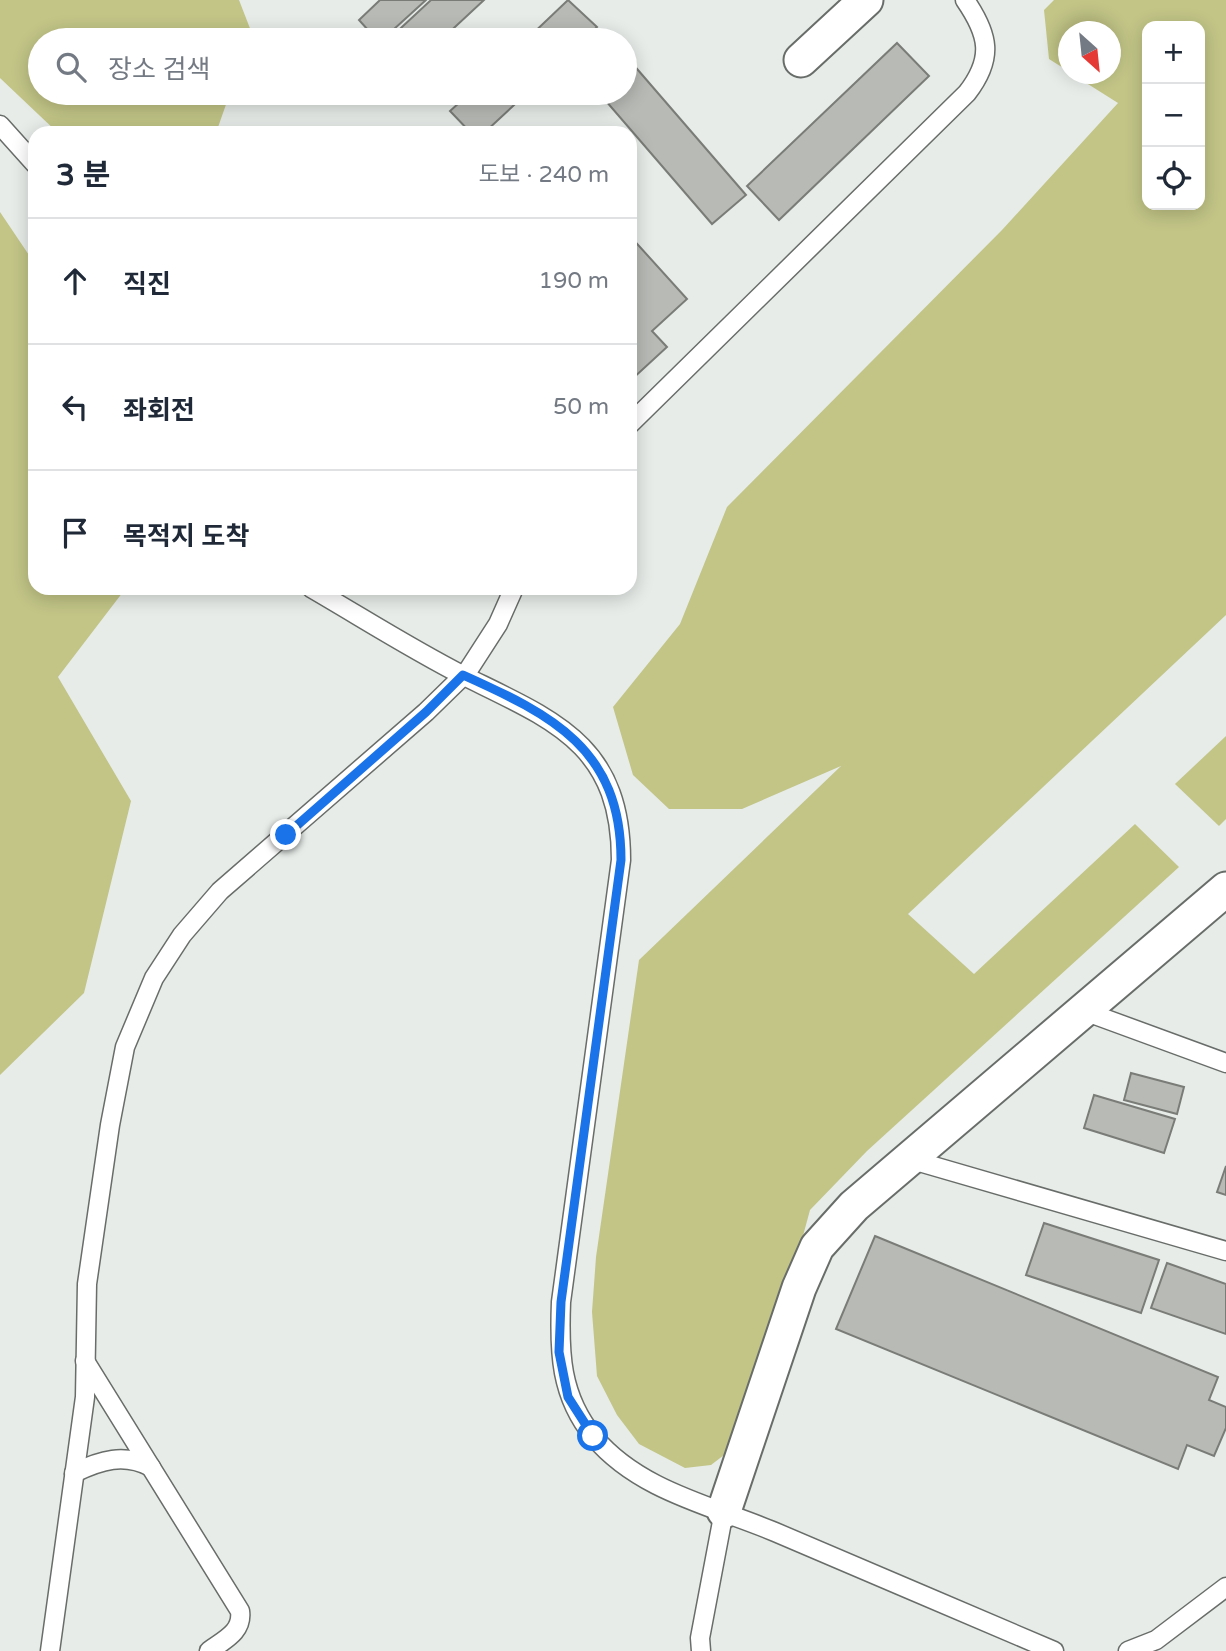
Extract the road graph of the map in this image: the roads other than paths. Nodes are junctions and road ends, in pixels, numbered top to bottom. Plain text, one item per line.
1 (866, 0) edge
2 (965, 0) edge
3 (801, 60) dead end
4 (0, 125) edge
5 (28, 156) edge
6 (637, 417) edge
7 (323, 595) edge
8 (511, 595) edge
9 (463, 675) junction
10 (1226, 889) edge
11 (1084, 1011) junction
12 (1226, 1063) edge
13 (909, 1160) junction
14 (1226, 1251) edge
15 (85, 1361) junction
16 (151, 1467) junction
17 (74, 1473) junction
18 (724, 1511) junction
19 (1226, 1587) edge
20 (50, 1651) edge
21 (209, 1651) edge
22 (701, 1651) edge
23 (1054, 1651) edge
24 (1128, 1651) edge

1 - 3 street
2 - 6 lane
4 - 5 lane
7 - 9 lane
8 - 9 lane
9 - 15 lane
9 - 18 lane
10 - 11 street
11 - 12 lane
11 - 13 street
13 - 14 lane
13 - 18 street
15 - 16 lane
15 - 17 lane
16 - 17 lane
16 - 21 lane
17 - 20 lane
18 - 22 lane
18 - 23 lane
19 - 24 lane

